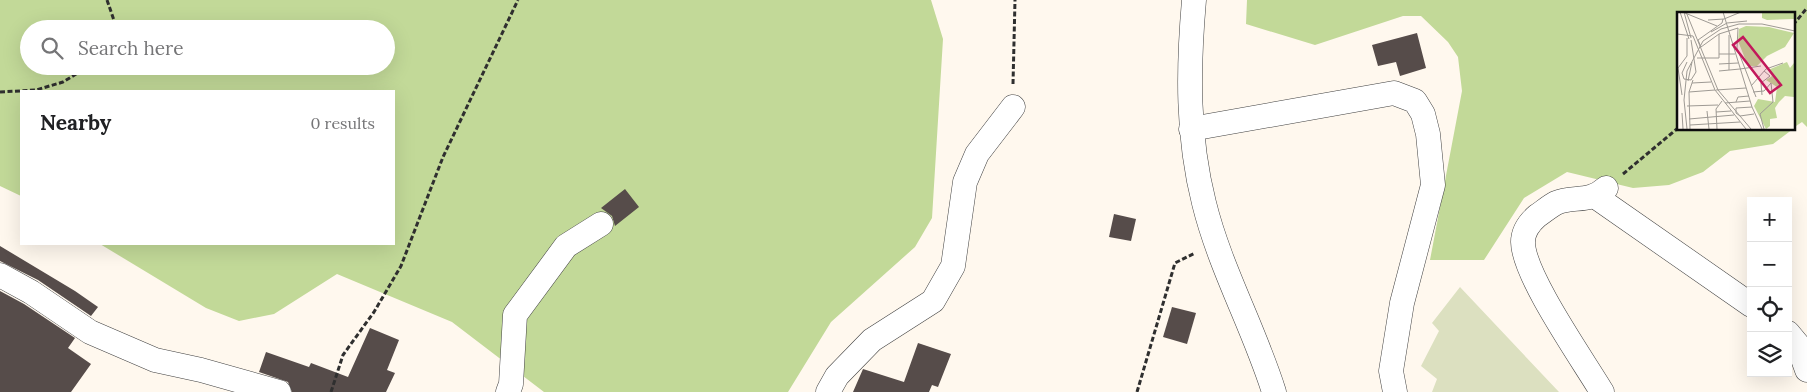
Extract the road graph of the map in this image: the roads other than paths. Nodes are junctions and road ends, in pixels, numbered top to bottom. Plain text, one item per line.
1 (1194, 0) edge
2 (1013, 107) road end
3 (1191, 129) junction
4 (601, 224) dead end
5 (0, 275) edge
6 (1747, 302) edge
7 (1792, 338) edge
8 (1807, 370) edge
9 (279, 392) edge
10 (508, 392) edge
11 (828, 392) edge
12 (1274, 392) edge
13 (1395, 392) edge
14 (1602, 392) edge

1 - 3 street
2 - 11 street
3 - 12 street
3 - 13 street
4 - 10 street
5 - 9 street
6 - 14 street
7 - 8 street

